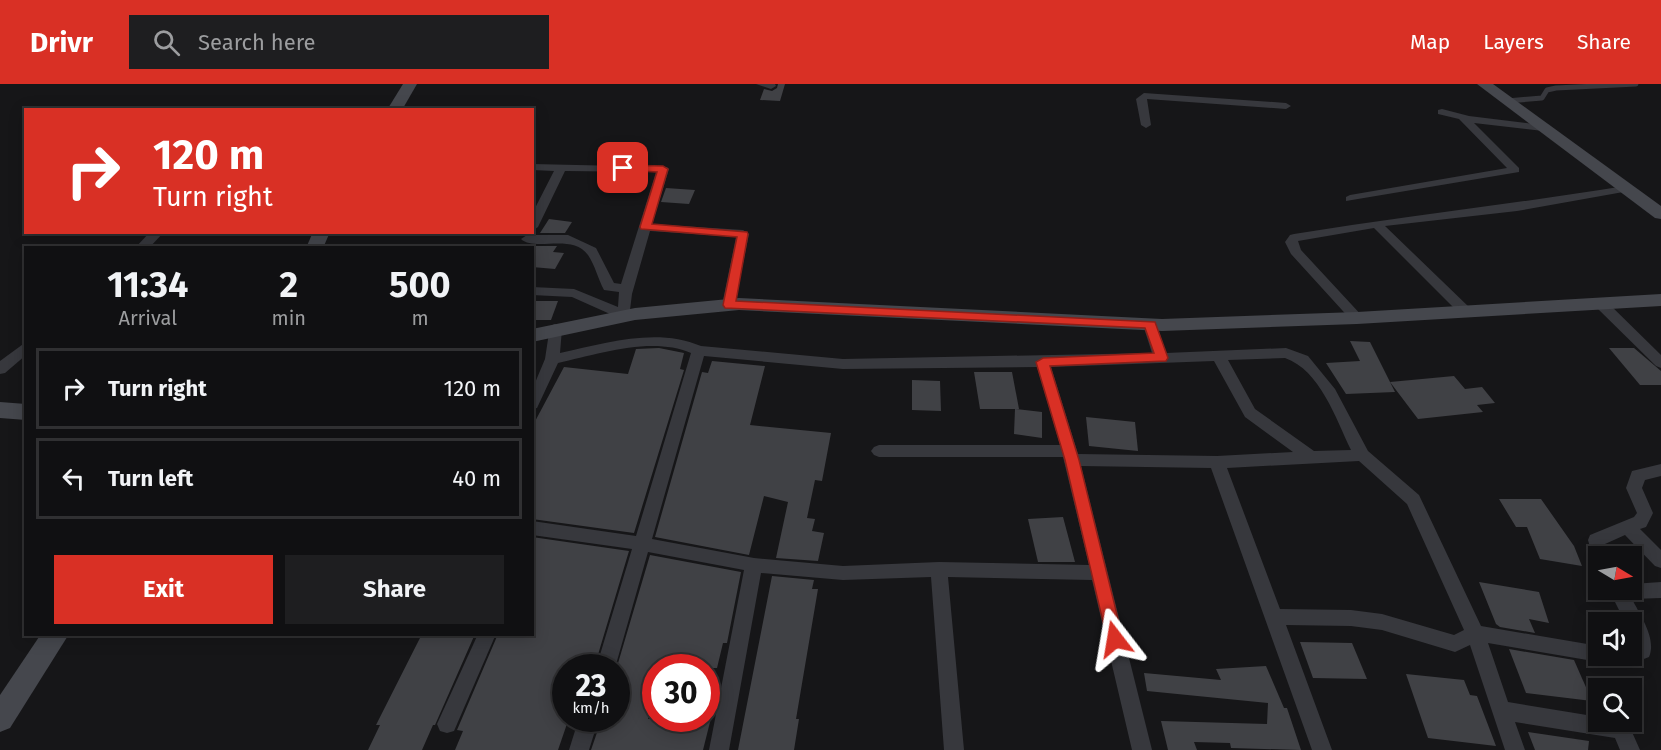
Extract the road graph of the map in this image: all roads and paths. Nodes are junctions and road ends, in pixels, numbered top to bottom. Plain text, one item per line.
1 (410, 84) edge
2 (1484, 84) edge
3 (1636, 84) edge
4 (1506, 101) junction
5 (1286, 106) dead end
6 (395, 108) edge
7 (1442, 112) dead end
8 (1462, 117) junction
9 (1146, 125) dead end
10 (1543, 128) junction
11 (534, 166) edge
12 (561, 166) junction
13 (1625, 189) junction
14 (1350, 199) dead end
15 (1661, 214) edge
16 (534, 223) edge
17 (1376, 224) junction
18 (645, 227) junction
19 (156, 234) edge
20 (528, 236) edge
21 (143, 246) edge
22 (626, 289) junction
23 (534, 291) edge
24 (1661, 300) edge
25 (1600, 303) junction
26 (729, 305) junction
27 (1465, 311) junction
28 (624, 315) junction
29 (1358, 318) junction
30 (1150, 325) junction
31 (555, 329) junction
32 (534, 335) edge
33 (24, 349) edge
34 (699, 351) junction
35 (1218, 355) junction
36 (1161, 358) junction
37 (554, 359) junction
38 (1043, 362) junction
39 (1661, 363) edge
40 (0, 369) edge
41 (534, 401) edge
42 (0, 410) edge
43 (24, 412) edge
44 (879, 451) dead end
45 (1070, 455) junction
46 (1362, 456) junction
47 (1312, 458) junction
48 (1217, 462) junction
49 (1661, 470) edge
50 (1627, 527) junction
51 (534, 528) edge
52 (643, 543) junction
53 (1598, 546) edge
54 (1661, 561) edge
55 (754, 565) junction
56 (939, 568) junction
57 (1099, 573) junction
58 (1642, 590) edge
59 (1661, 590) edge
60 (1274, 617) junction
61 (1475, 633) junction
62 (55, 636) edge
63 (486, 636) edge
64 (1588, 652) edge
65 (609, 654) edge
66 (1502, 710) junction
67 (0, 719) edge
68 (447, 724) dead end
69 (585, 732) edge
70 (579, 750) edge
71 (719, 750) edge
72 (954, 750) edge
73 (1142, 750) edge
74 (1322, 750) edge
75 (1515, 750) edge
76 (1630, 750) edge

1 - 6 street
2 - 4 street
3 - 4 lane
4 - 10 street
5 - 9 street
7 - 8 street
8 - 10 street
8 - 14 street
10 - 13 street
11 - 12 street
12 - 16 street
12 - 18 street
13 - 15 street
13 - 17 street
17 - 27 street
17 - 29 street
18 - 22 street
18 - 26 street
19 - 21 street
20 - 22 street
22 - 28 street
23 - 28 street
24 - 25 street
25 - 27 street
25 - 39 street
26 - 28 street
26 - 30 street
27 - 29 street
28 - 31 street
29 - 30 street
30 - 36 street
31 - 32 street
31 - 37 street
33 - 40 street
34 - 37 street
34 - 38 street
34 - 52 street
35 - 36 street
35 - 46 street
35 - 47 street
36 - 38 street
37 - 41 street
38 - 45 street
42 - 43 street
44 - 45 street
45 - 48 street
45 - 57 street
46 - 47 street
46 - 61 street
47 - 48 street
48 - 60 street
49 - 50 street
50 - 53 street
50 - 54 street
51 - 52 street
52 - 55 street
52 - 65 street
55 - 56 street
55 - 71 street
56 - 57 street
56 - 72 street
57 - 73 street
58 - 59 street
60 - 61 street
60 - 74 street
61 - 64 street
61 - 66 street
62 - 67 street
63 - 68 street
66 - 75 street
66 - 76 street
69 - 70 street

